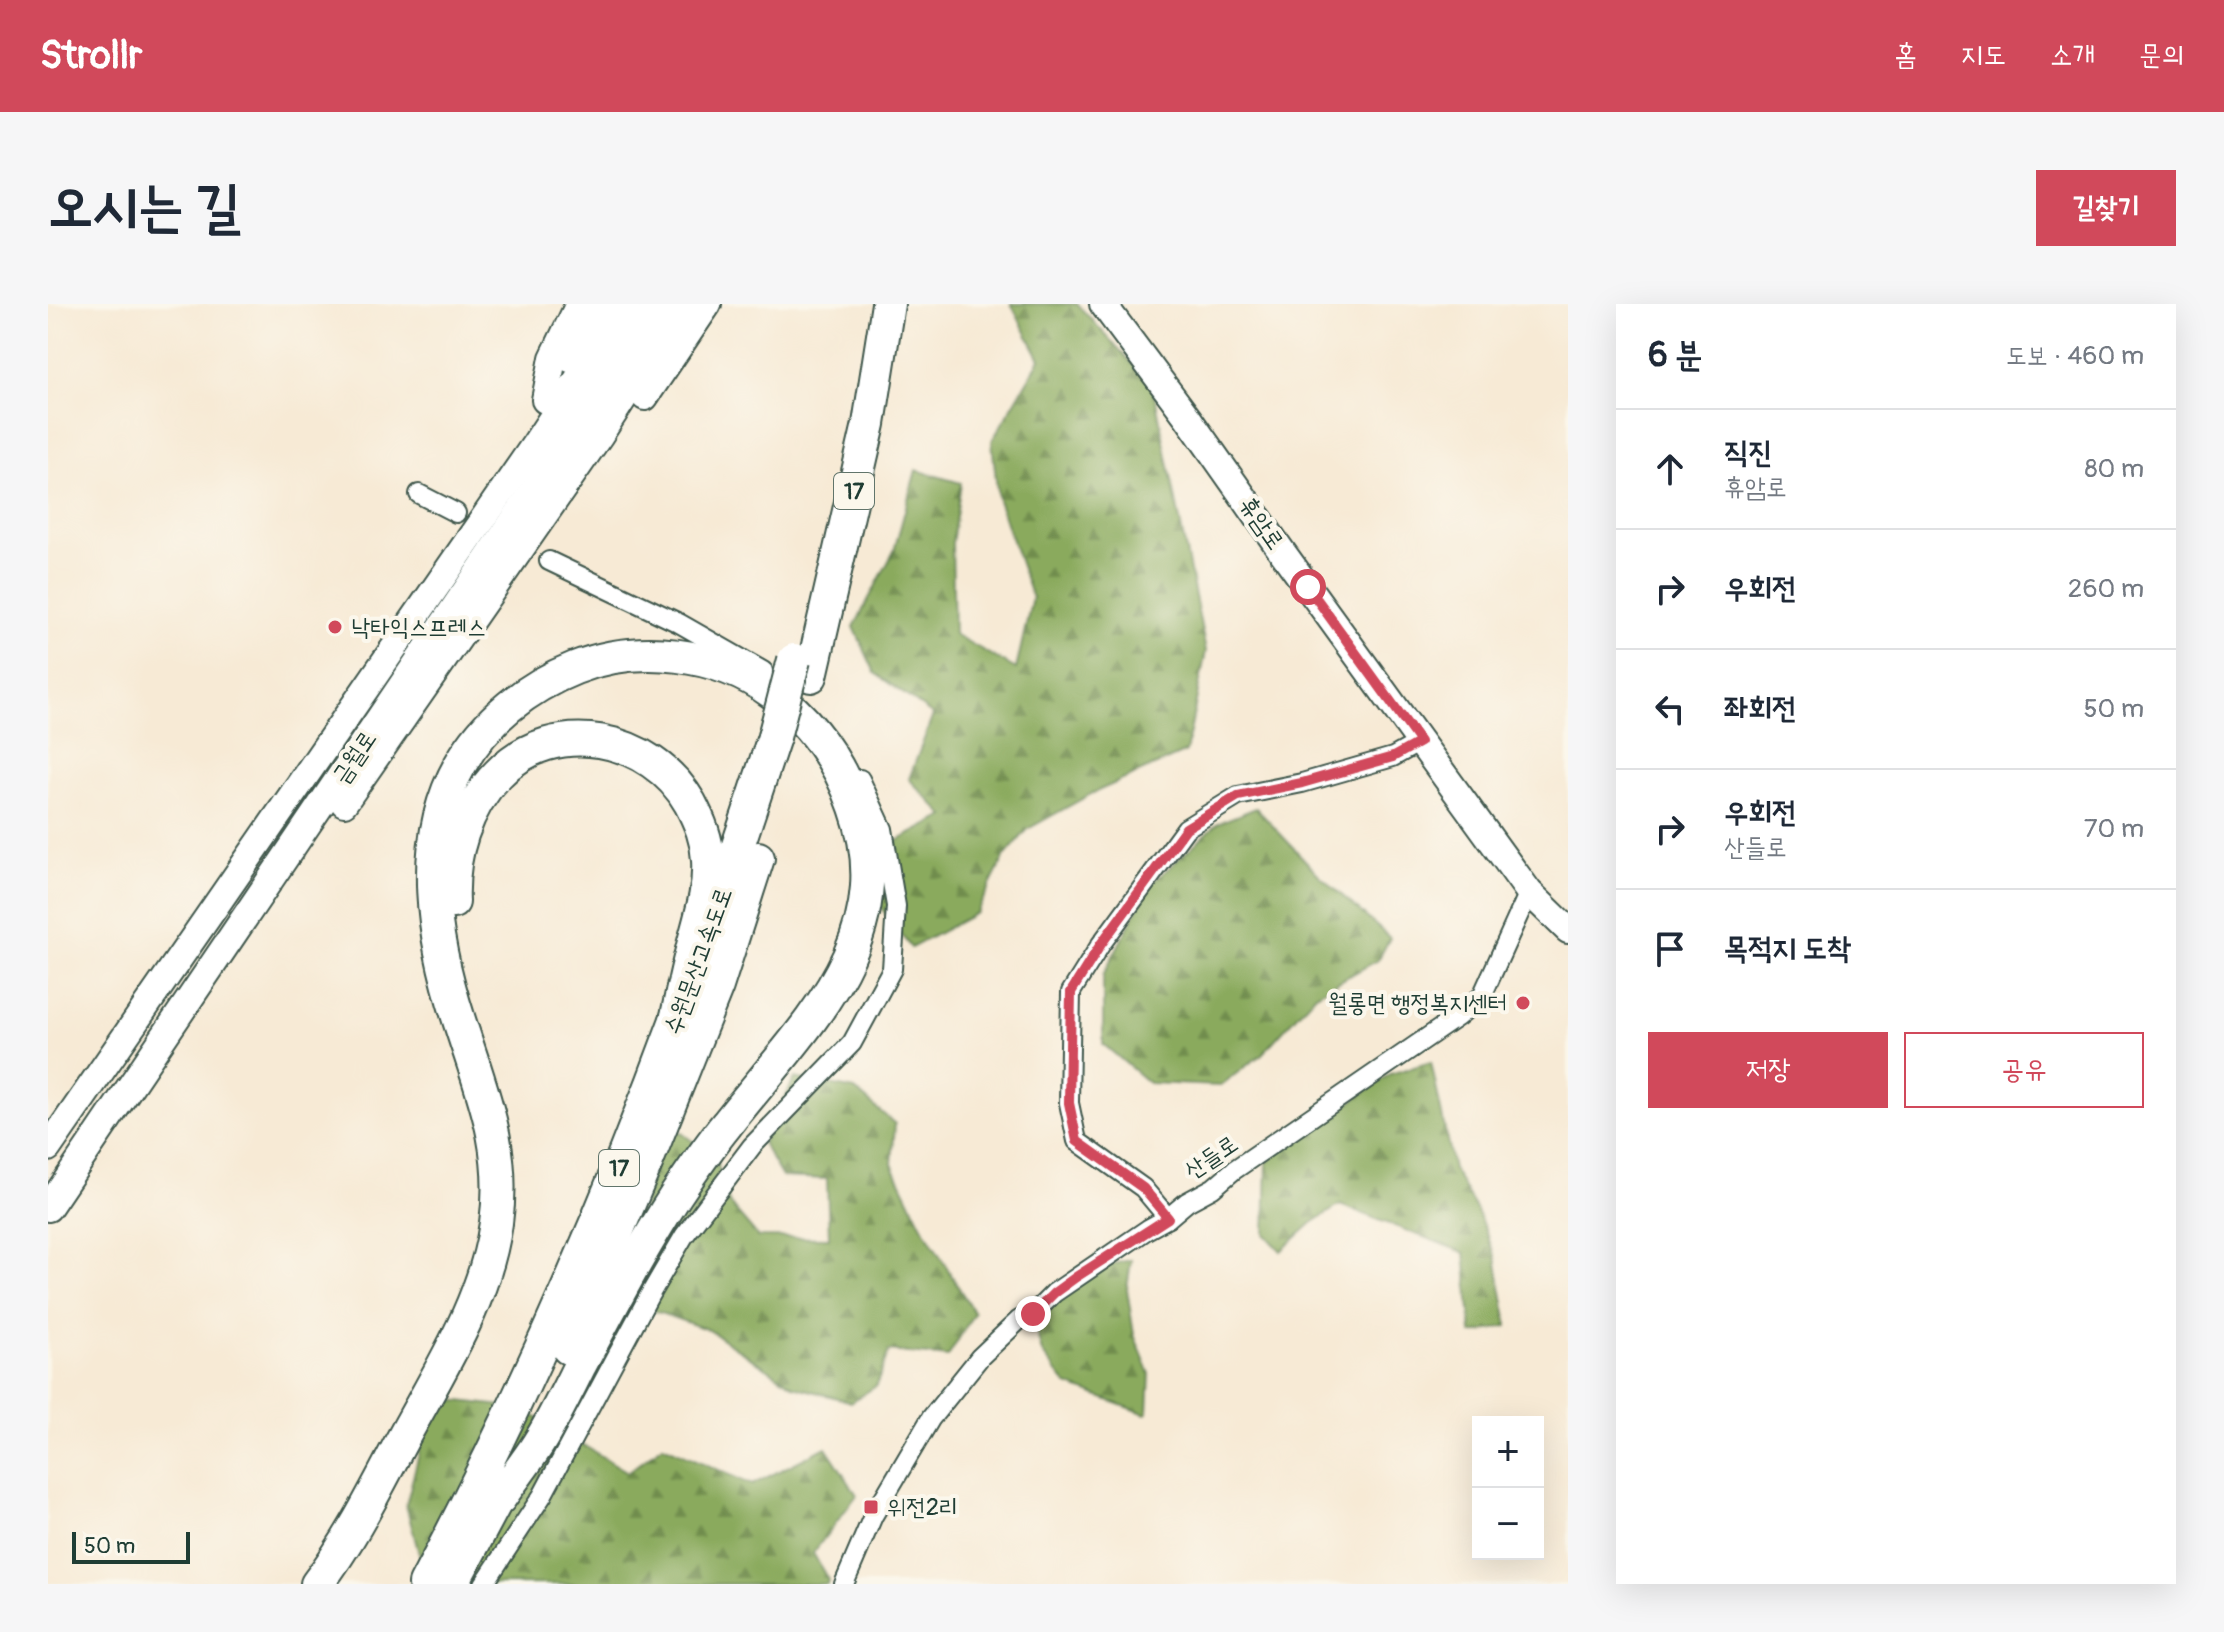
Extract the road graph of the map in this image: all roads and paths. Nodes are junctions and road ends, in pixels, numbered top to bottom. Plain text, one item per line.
1 (579, 304) edge
2 (604, 304) edge
3 (627, 304) edge
4 (657, 304) edge
5 (684, 304) edge
6 (708, 304) edge
7 (869, 304) edge
8 (888, 304) edge
9 (1103, 304) edge
10 (545, 400) junction
11 (600, 435) junction
12 (419, 494) dead end
13 (456, 513) dead end
14 (549, 561) dead end
15 (803, 668) junction
16 (1420, 742) junction
17 (782, 743) junction
18 (1529, 892) junction
19 (1568, 930) edge
20 (147, 1004) junction
21 (676, 1021) junction
22 (174, 1023) junction
23 (48, 1148) edge
24 (48, 1208) edge
25 (1168, 1218) junction
26 (500, 1498) junction
27 (317, 1584) edge
28 (333, 1584) edge
29 (425, 1584) edge
30 (452, 1584) edge
31 (484, 1584) edge
32 (844, 1584) edge

1 - 10 main road
2 - 10 main road
3 - 20 main road, 금월로
4 - 22 main road, 금월로
5 - 11 main road
6 - 11 main road
7 - 15 highway, 수원문산고속도로 / 17
8 - 15 highway, 수원문산고속도로 / 17
9 - 16 main road, 휴암로
10 - 20 main road
11 - 22 main road
12 - 13 street
14 - 31 street
15 - 17 highway, 수원문산고속도로 / 17, bridge
16 - 18 main road, 휴암로
16 - 25 street
17 - 21 highway, 수원문산고속도로 / 17
17 - 26 highway, 수원문산고속도로 / 17
18 - 19 main road, 휴암로
18 - 25 street, 산들로
20 - 23 main road, 금월로
21 - 28 highway
21 - 29 highway, 수원문산고속도로 / 17
22 - 24 main road, 금월로
25 - 32 street, 산들로
26 - 27 highway
26 - 30 highway, 수원문산고속도로 / 17

